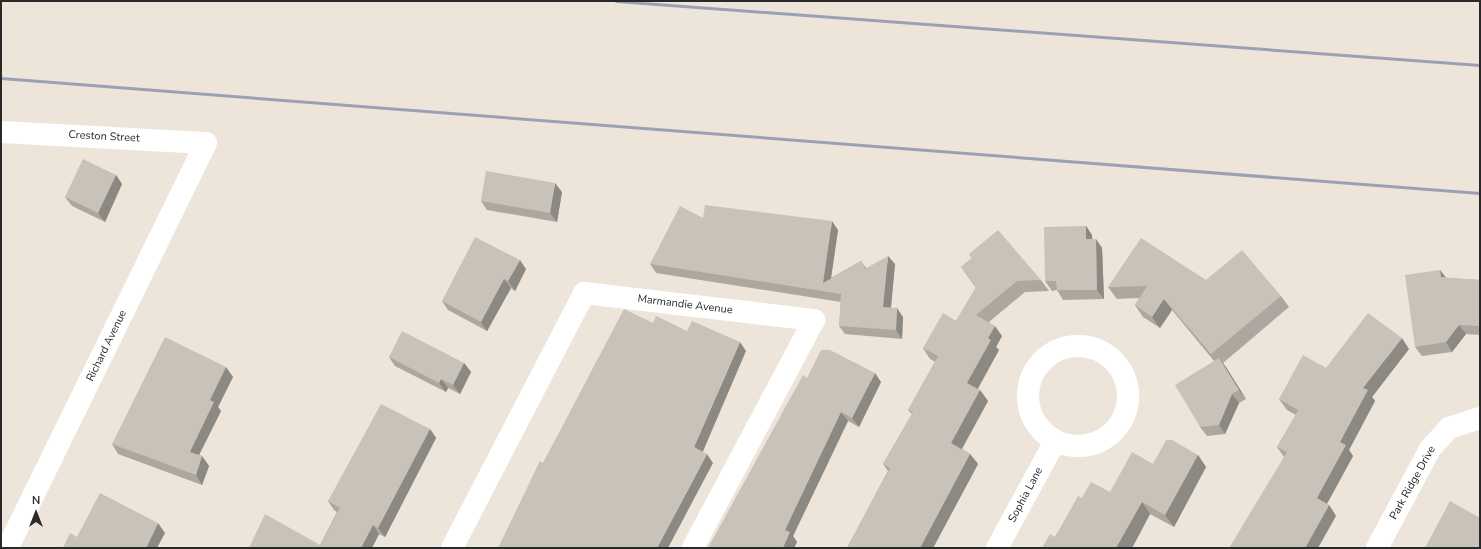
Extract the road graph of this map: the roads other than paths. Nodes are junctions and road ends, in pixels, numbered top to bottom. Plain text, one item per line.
1 (1, 132) edge
2 (206, 143) joint
3 (1480, 418) edge
4 (1055, 441) junction
5 (8, 548) edge
6 (452, 548) edge
7 (693, 548) edge
8 (997, 548) edge
9 (1377, 548) edge

1 - 2 street, Creston Street
2 - 5 street, Richard Avenue
3 - 9 street, Park Ridge Drive
4 - 4 street
4 - 8 street, Sophia Lane
6 - 7 street, Marmandie Avenue

